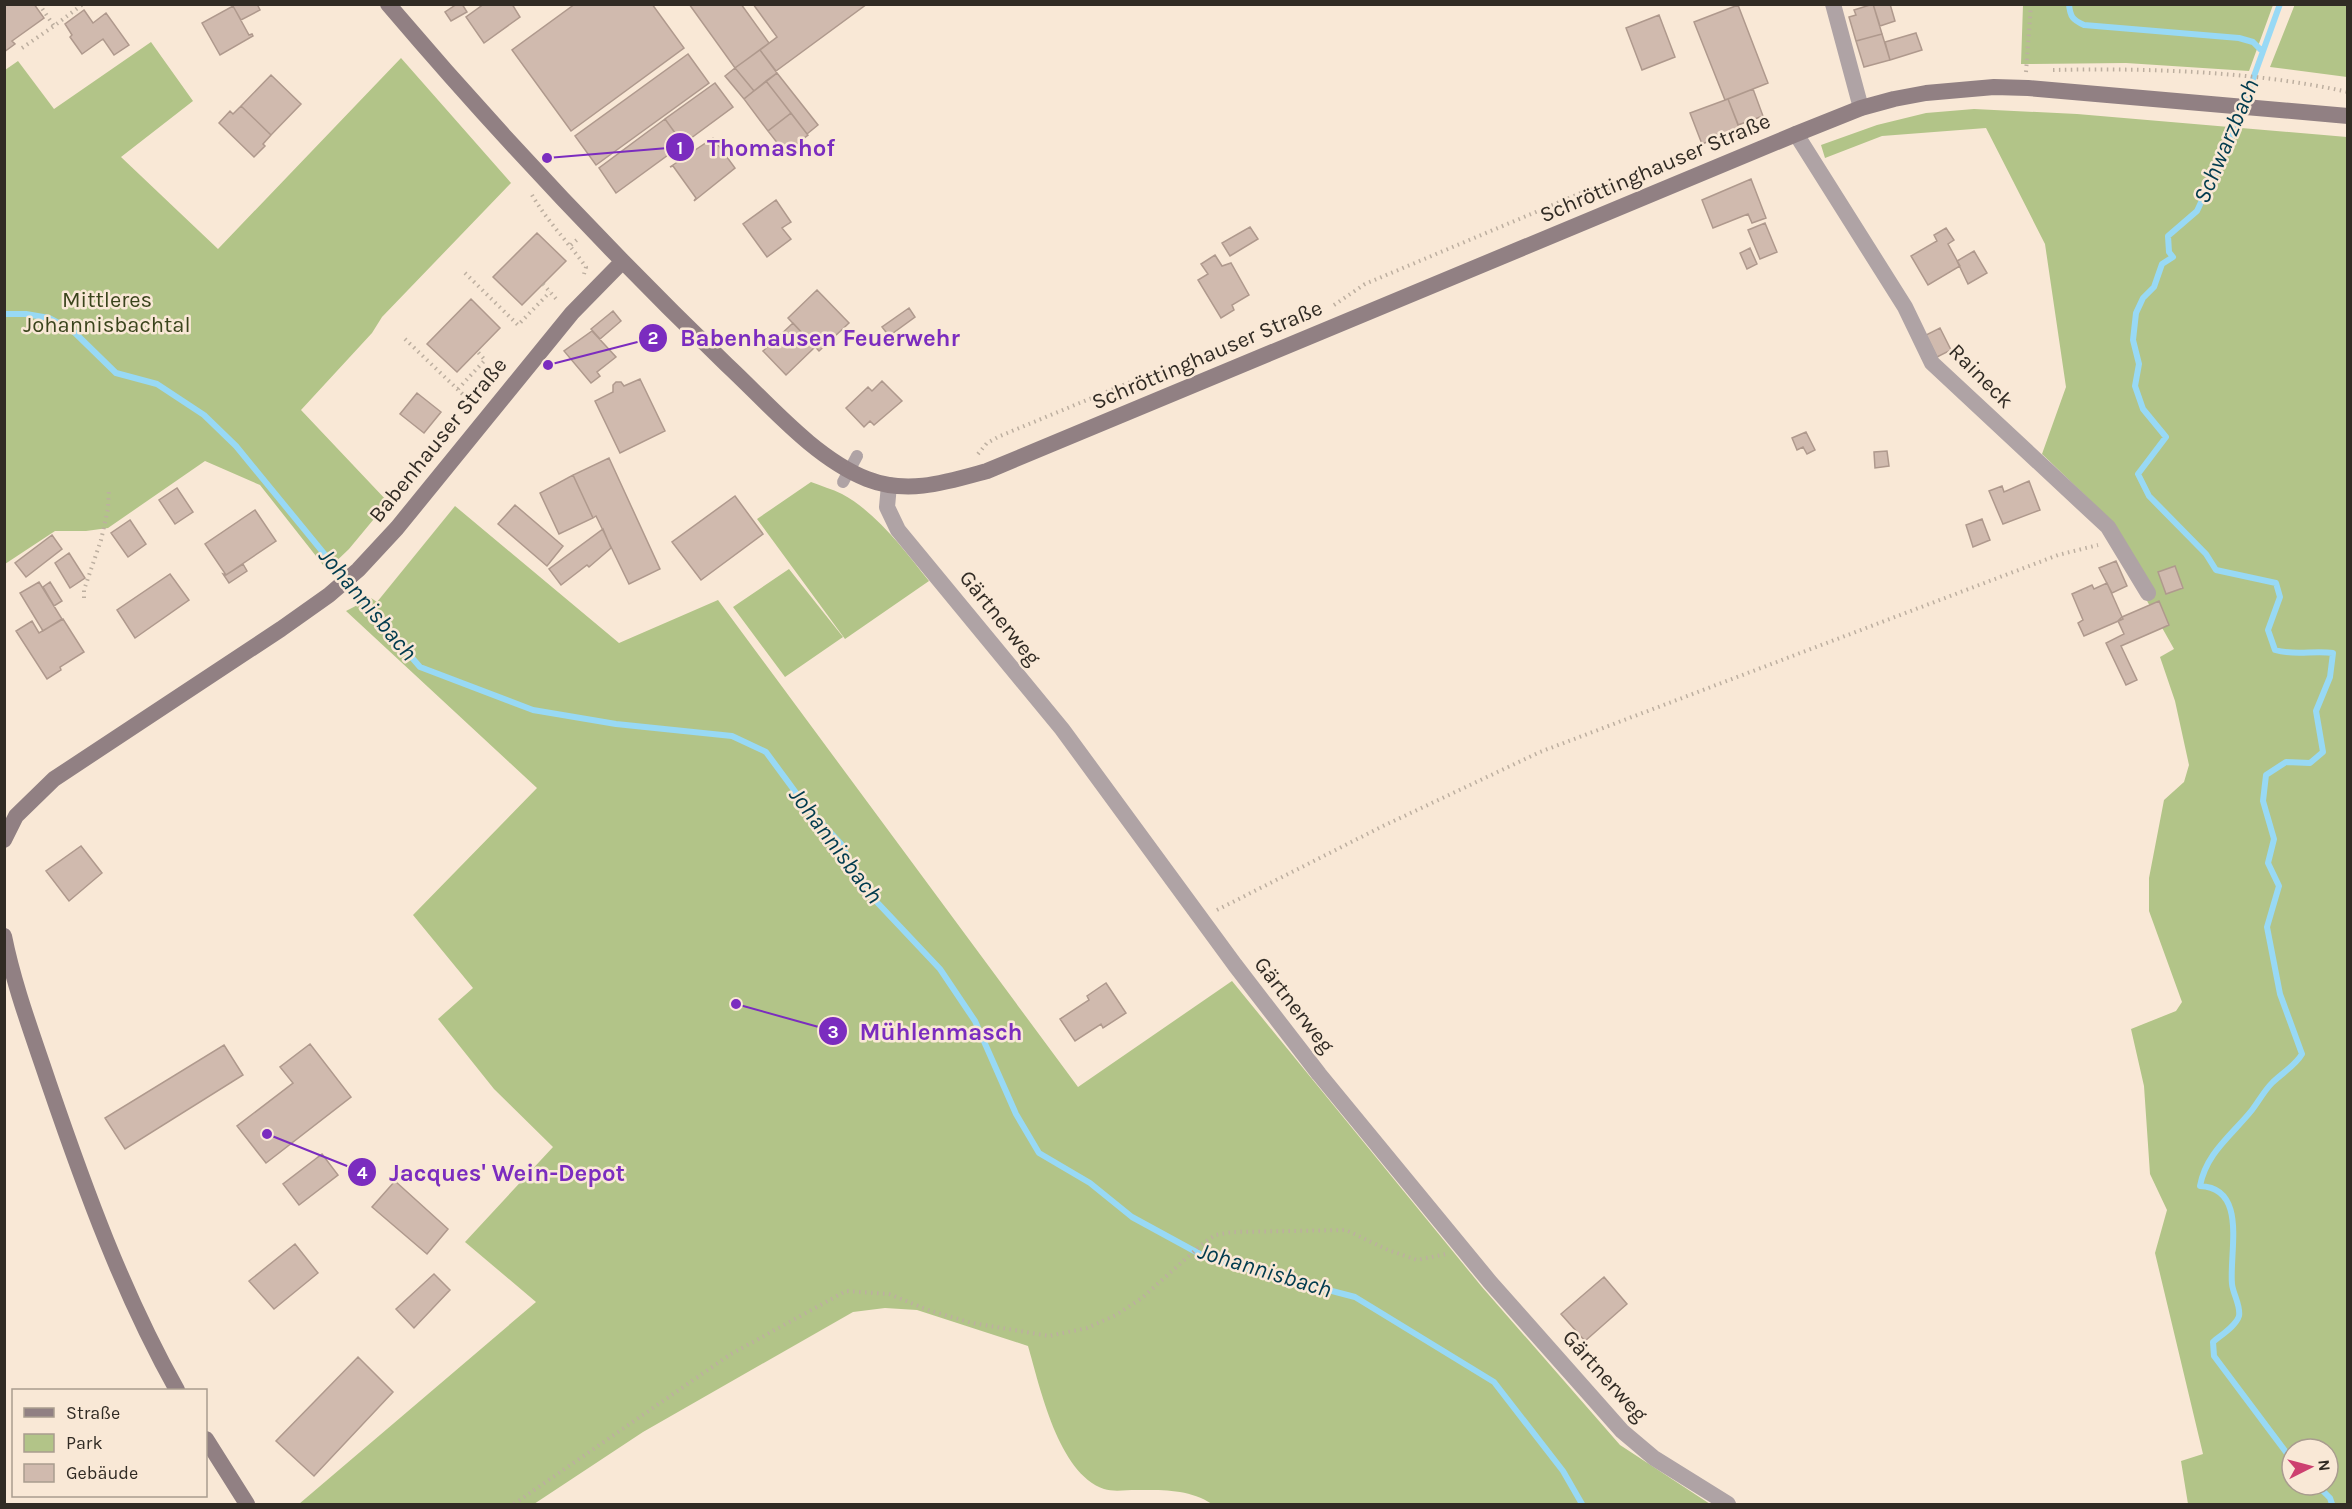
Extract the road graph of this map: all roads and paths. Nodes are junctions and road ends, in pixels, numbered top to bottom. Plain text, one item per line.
1 (39, 4) edge
2 (83, 4) edge
3 (388, 4) edge
4 (1833, 4) edge
5 (2031, 4) edge
6 (54, 26) junction
7 (22, 48) dead end
8 (2024, 70) junction
9 (2038, 70) dead end
10 (2049, 70) dead end
11 (2025, 88) junction
12 (2348, 92) edge
13 (1861, 108) junction
14 (2348, 116) edge
15 (1796, 134) junction
16 (1630, 186) dead end
17 (622, 262) junction
18 (465, 273) dead end
19 (543, 284) dead end
20 (550, 292) junction
21 (559, 301) dead end
22 (1329, 309) dead end
23 (405, 339) dead end
24 (477, 351) dead end
25 (1189, 368) dead end
26 (458, 389) junction
27 (475, 406) dead end
28 (970, 459) dead end
29 (889, 485) junction
30 (109, 488) dead end
31 (2117, 541) junction
32 (2148, 593) dead end
33 (84, 598) dead end
34 (6, 832) edge
35 (1202, 918) junction
36 (4, 936) edge
37 (10, 978) edge
38 (1465, 1249) junction
39 (176, 1389) edge
40 (207, 1441) edge
41 (247, 1504) edge
42 (514, 1504) edge
43 (1728, 1504) edge

1 - 6 path
2 - 6 path
3 - 17 main road
4 - 13 street
5 - 8 path
6 - 7 path
8 - 9 path
8 - 11 path
10 - 12 path
11 - 13 main road, Schröttinghauser Straße
11 - 14 main road, Schröttinghauser Straße
13 - 15 main road, Schröttinghauser Straße
15 - 29 main road, Schröttinghauser Straße
15 - 31 street, Raineck
16 - 22 path
17 - 29 main road, Schröttinghauser Straße
17 - 34 main road, Babenhauser Straße
18 - 20 path
19 - 20 path
20 - 21 path
23 - 26 path
24 - 26 path
25 - 28 path
26 - 27 path
29 - 35 street, Gärtnerweg
30 - 33 path
31 - 32 street, Raineck
31 - 35 path
35 - 38 street, Gärtnerweg
36 - 37 main road
37 - 39 main road
38 - 42 path
38 - 43 street, Gärtnerweg
40 - 41 main road

